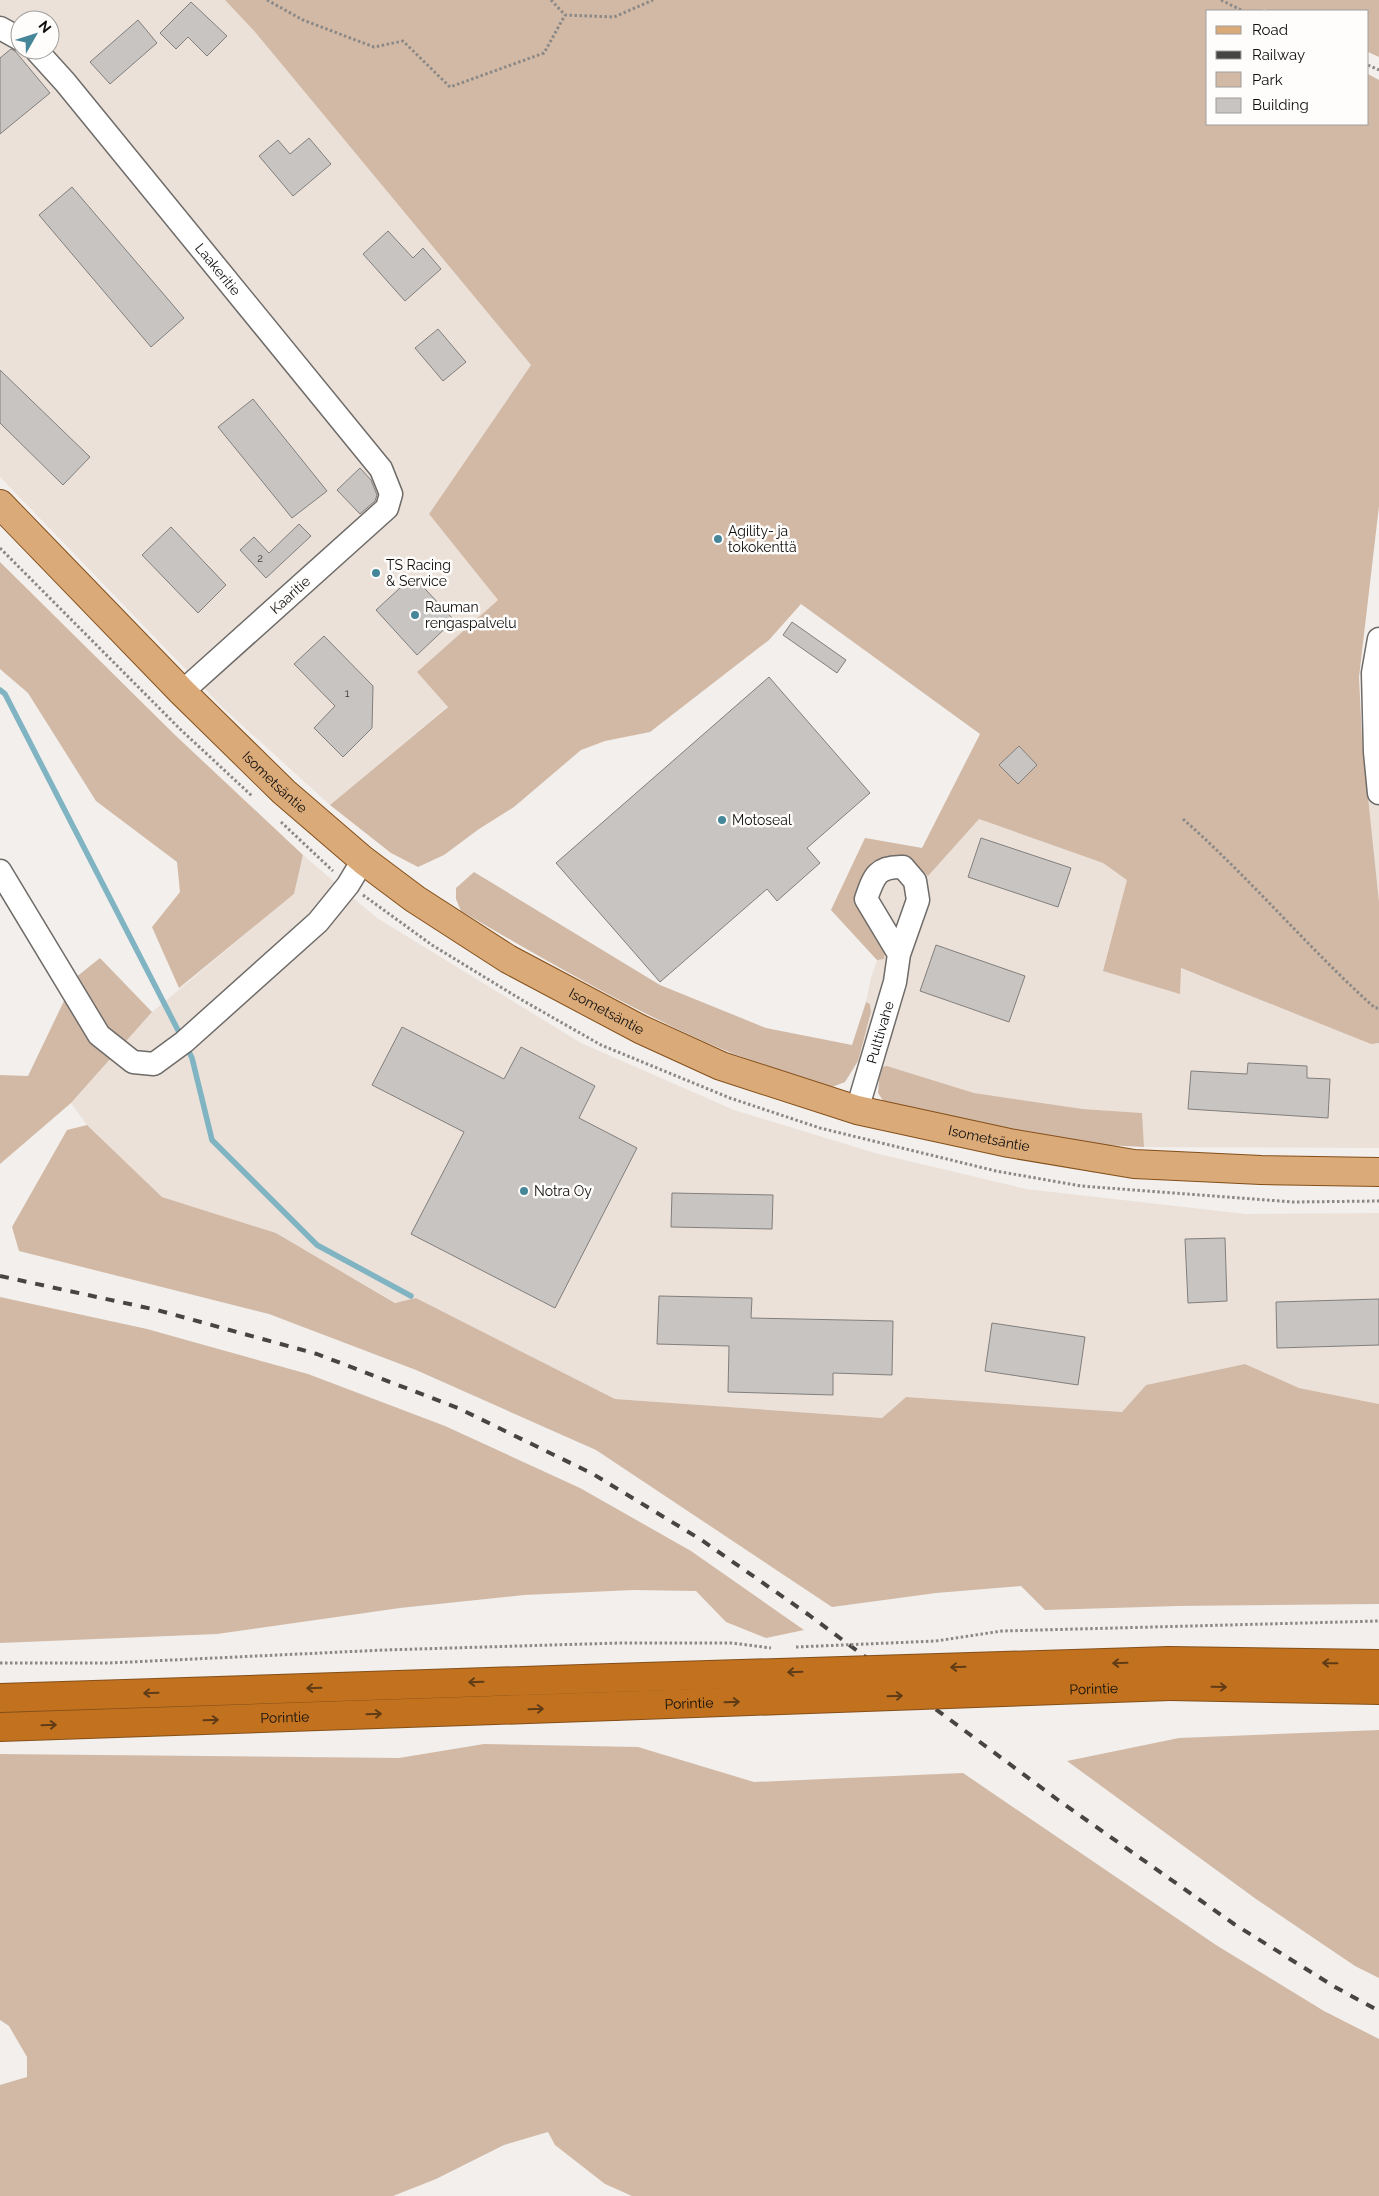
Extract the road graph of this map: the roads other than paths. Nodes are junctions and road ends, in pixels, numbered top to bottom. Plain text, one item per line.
1 (45, 60) edge
2 (391, 494) joint
3 (0, 504) edge
4 (1379, 639) edge
5 (182, 692) junction
6 (1379, 793) edge
7 (363, 860) junction
8 (0, 871) edge
9 (899, 954) dead end
10 (857, 1110) junction
11 (1379, 1172) edge
12 (1379, 1664) edge
13 (1169, 1674) junction
14 (1379, 1690) edge
15 (0, 1698) edge
16 (0, 1727) edge

1 - 2 street, Laakeritie
2 - 5 street, Kaaritie
3 - 5 main road, Isometsäntie
4 - 6 street
5 - 7 main road, Isometsäntie
7 - 8 street
7 - 10 main road, Isometsäntie
9 - 10 street, Pulttivahe
10 - 11 main road, Isometsäntie
12 -> 13 highway, Porintie
13 -> 14 highway, Porintie
13 -> 15 highway, Porintie, bridge
16 -> 13 highway, Porintie, bridge

